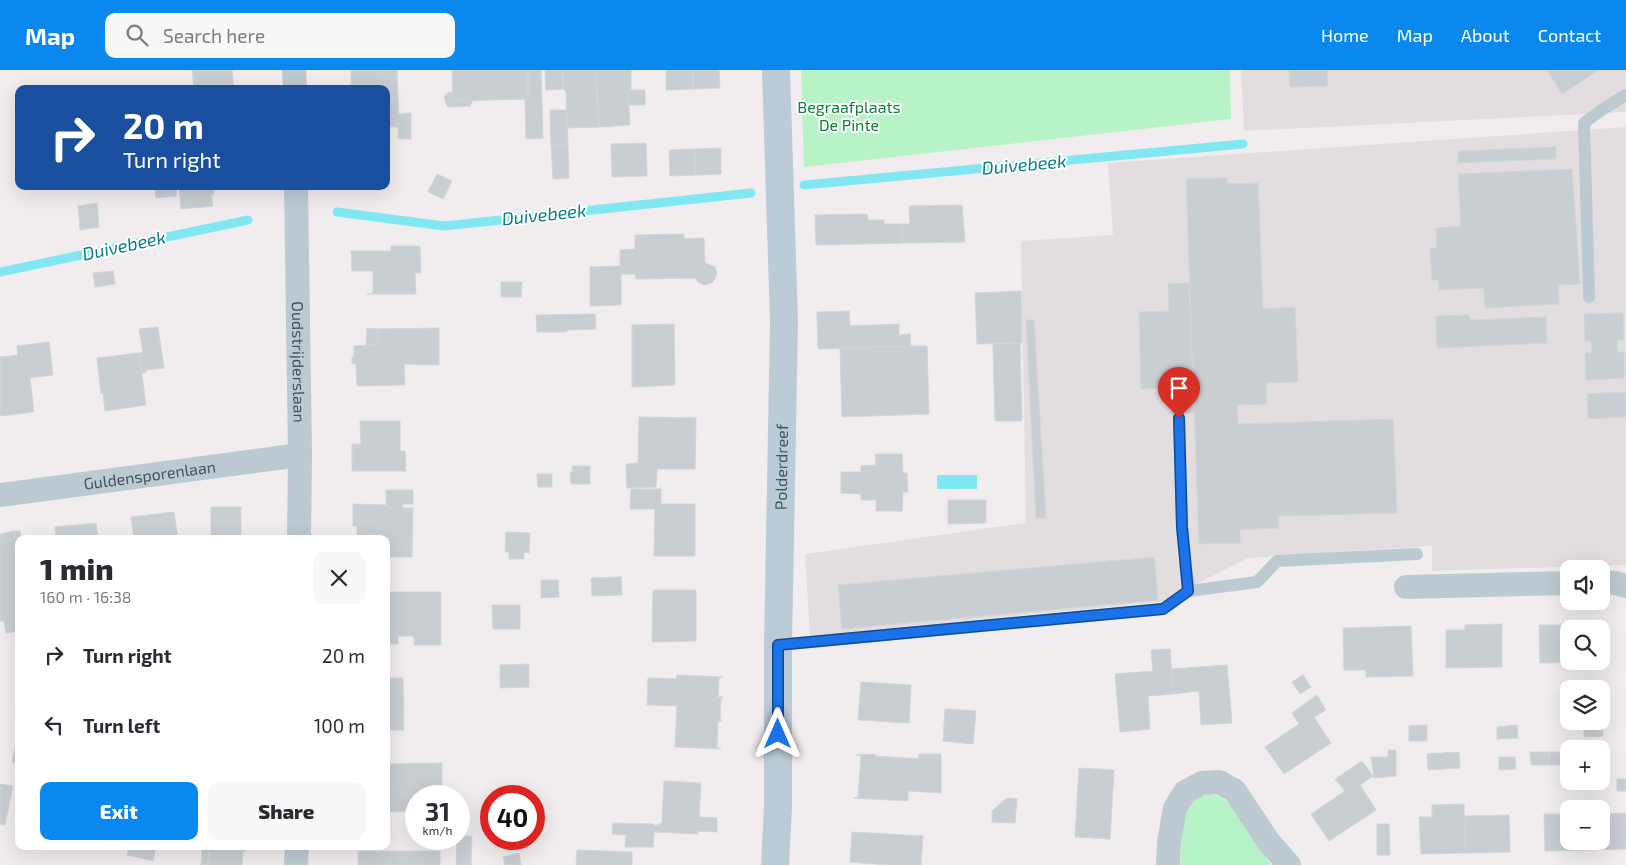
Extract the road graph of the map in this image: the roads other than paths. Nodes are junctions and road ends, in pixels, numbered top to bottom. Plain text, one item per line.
1 (294, 70) edge
2 (776, 70) edge
3 (295, 85) edge
4 (1626, 95) edge
5 (296, 190) edge
6 (1589, 297) dead end
7 (1179, 418) dead end
8 (300, 455) junction
9 (0, 495) edge
10 (299, 535) edge
11 (1417, 554) dead end
12 (1560, 582) edge
13 (1610, 583) edge
14 (1626, 586) edge
15 (1406, 587) dead end
16 (1188, 591) junction
17 (778, 645) junction
18 (296, 850) edge
19 (296, 865) edge
20 (775, 865) edge
21 (1168, 865) edge
22 (1289, 865) edge

1 - 3 street
2 - 17 street, Polderdreef
4 - 6 lane
5 - 8 street, Oudstrijderslaan
7 - 16 lane
8 - 9 street, Guldensporenlaan
8 - 10 street, Oudstrijderslaan
11 - 16 lane
12 - 15 street
13 - 14 street
16 - 17 lane
17 - 20 street, Polderdreef
18 - 19 street
21 - 22 street

